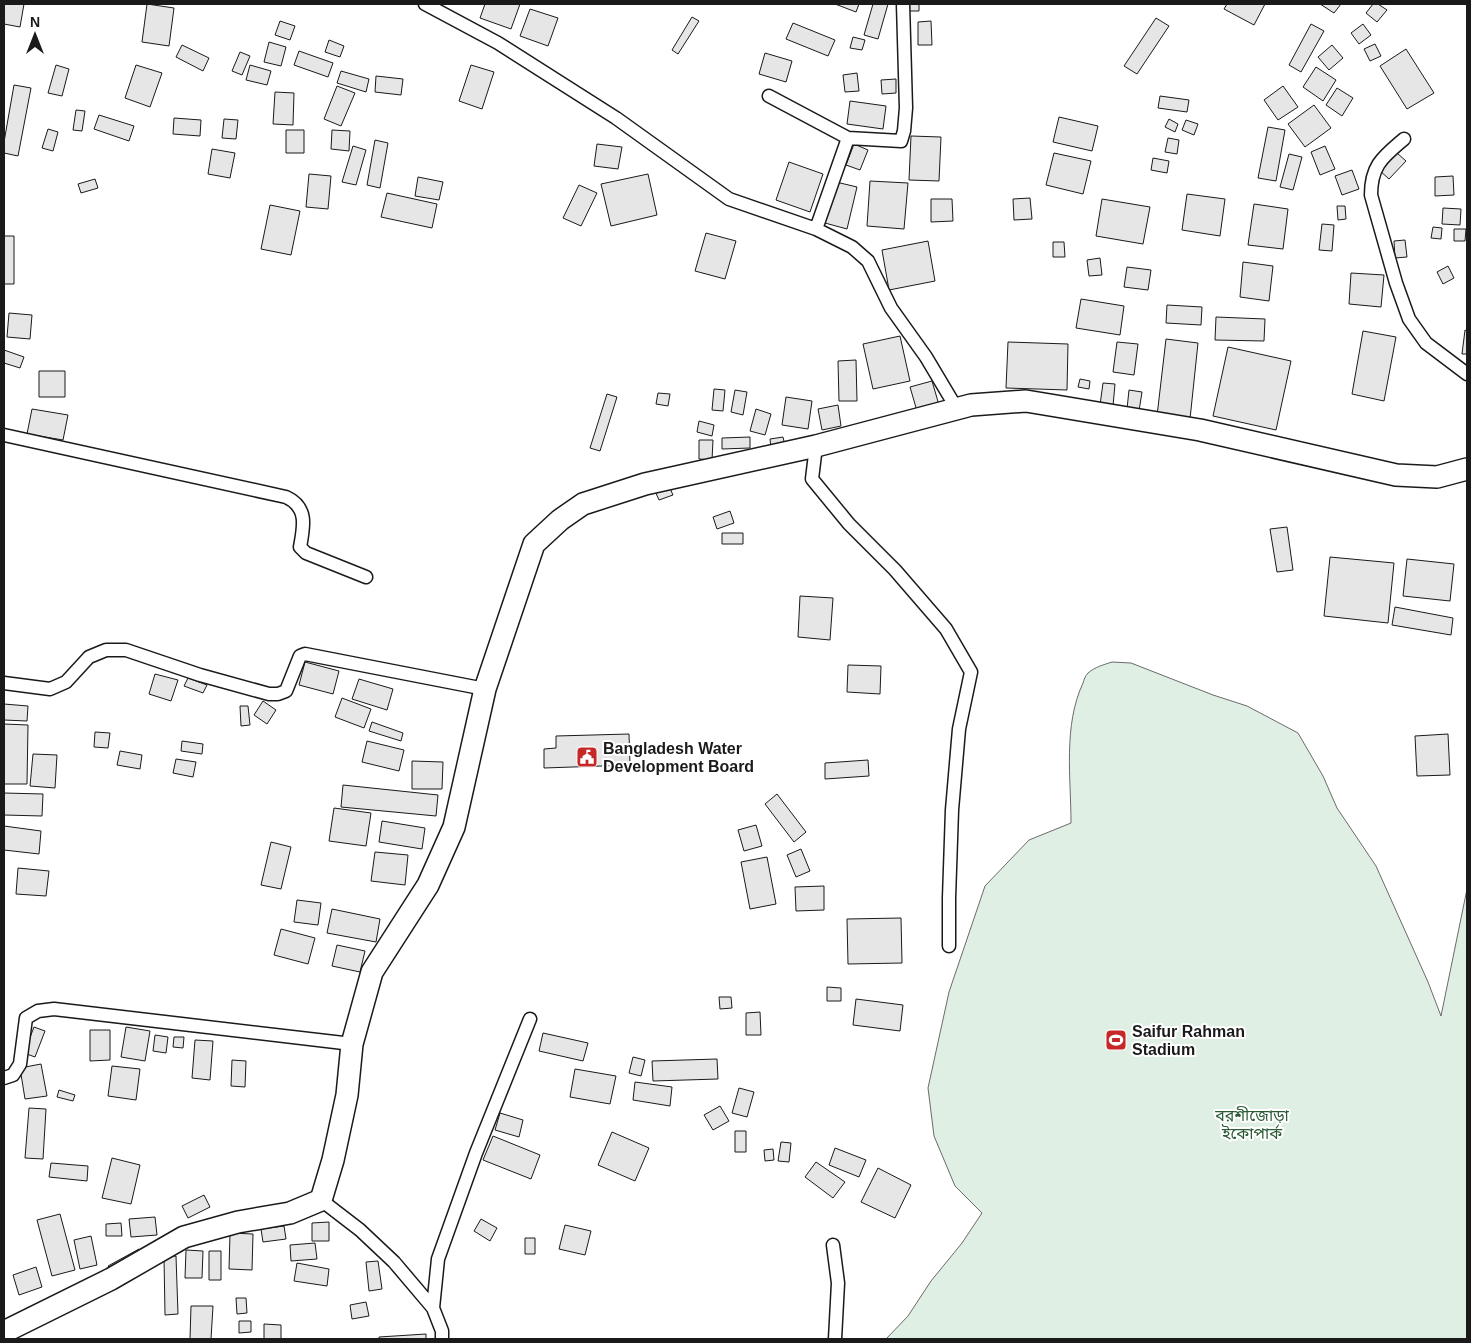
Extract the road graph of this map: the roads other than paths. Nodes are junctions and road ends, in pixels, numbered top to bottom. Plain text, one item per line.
1 (425, 4) edge
2 (903, 4) edge
3 (769, 96) dead end
4 (848, 138) junction
5 (1404, 140) dead end
6 (816, 230) junction
7 (1467, 374) edge
8 (956, 409) junction
9 (4, 435) edge
10 (816, 446) junction
11 (1467, 469) edge
12 (366, 577) dead end
13 (4, 683) edge
14 (485, 689) junction
15 (949, 946) dead end
16 (530, 1019) dead end
17 (352, 1044) junction
18 (4, 1078) edge
19 (321, 1200) junction
20 (833, 1245) dead end
21 (433, 1308) junction
22 (4, 1332) edge
23 (442, 1339) edge
24 (835, 1339) edge

1 - 6 street
2 - 4 street
3 - 4 street
4 - 6 street
5 - 7 street
6 - 8 street
8 - 10 highway
8 - 11 highway
9 - 12 street
10 - 14 highway
10 - 15 street
13 - 14 street
14 - 17 highway
16 - 21 street
17 - 18 street
17 - 19 highway
19 - 21 street
19 - 22 highway
20 - 24 street
21 - 23 street

